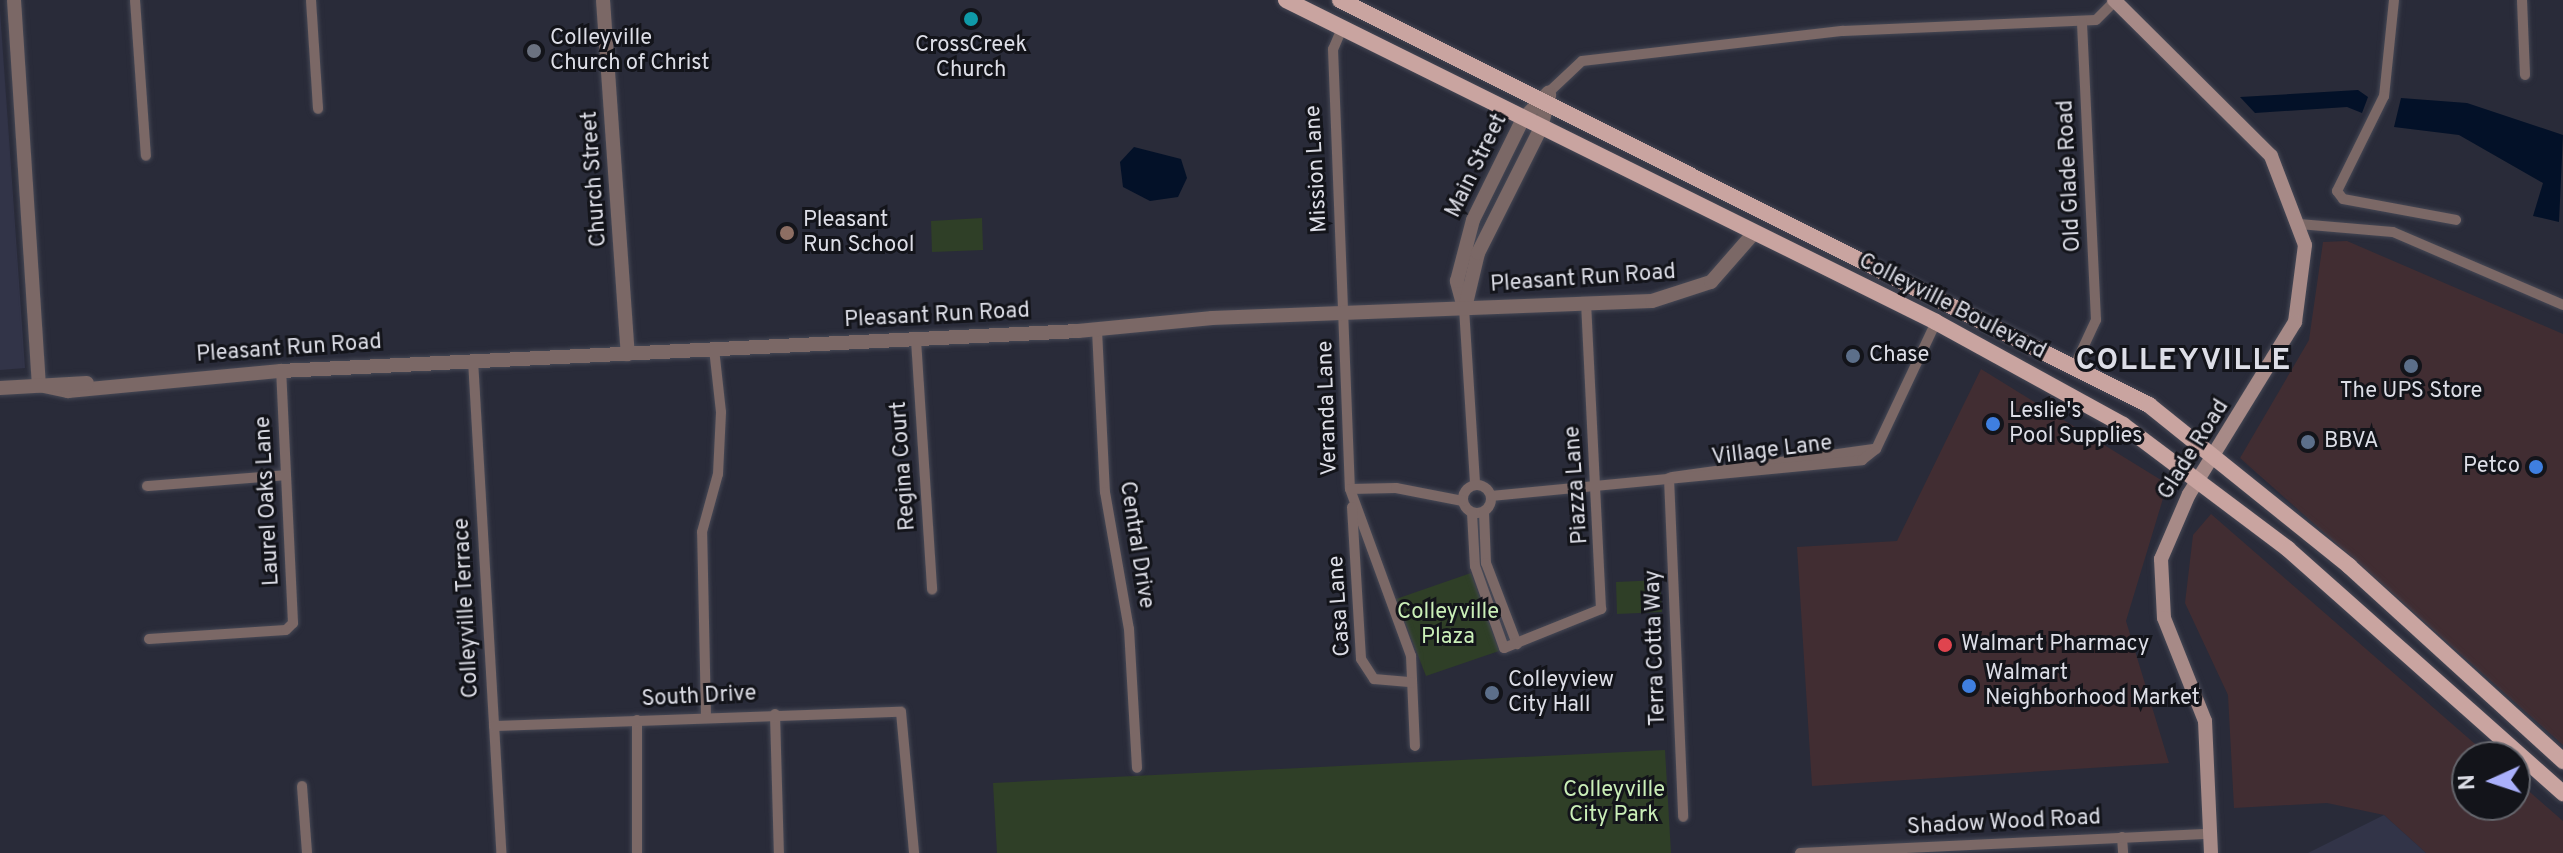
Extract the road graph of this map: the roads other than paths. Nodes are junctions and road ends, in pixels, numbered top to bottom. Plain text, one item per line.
1 (14, 0) edge
2 (135, 0) edge
3 (311, 0) edge
4 (603, 0) edge
5 (1286, 0) edge
6 (2114, 0) edge
7 (2394, 0) edge
8 (2522, 0) edge
9 (1347, 3) edge
10 (2082, 21) junction
11 (1343, 26) junction
12 (2525, 75) dead end
13 (1546, 98) junction
14 (318, 109) dead end
15 (1523, 119) junction
16 (1541, 128) junction
17 (146, 156) dead end
18 (2456, 220) dead end
19 (2299, 224) junction
20 (1753, 234) junction
21 (1586, 304) junction
22 (2563, 305) edge
23 (1464, 308) junction
24 (1345, 313) junction
25 (1936, 322) junction
26 (1097, 330) junction
27 (916, 340) junction
28 (714, 349) junction
29 (628, 354) junction
30 (473, 360) junction
31 (2075, 365) junction
32 (281, 371) junction
33 (39, 385) junction
34 (0, 388) edge
35 (2213, 455) junction
36 (286, 475) junction
37 (1669, 478) junction
38 (2199, 478) junction
39 (1596, 484) junction
40 (1475, 485) junction
41 (147, 486) dead end
42 (1350, 489) junction
43 (1491, 496) junction
44 (1463, 501) junction
45 (1478, 512) junction
46 (932, 589) dead end
47 (149, 639) dead end
48 (2429, 641) junction
49 (1517, 644) junction
50 (2413, 658) junction
51 (1412, 682) junction
52 (775, 714) junction
53 (706, 717) junction
54 (637, 720) junction
55 (494, 726) junction
56 (1415, 746) dead end
57 (2563, 761) edge
58 (1137, 768) dead end
59 (302, 786) dead end
60 (2563, 793) edge
61 (1683, 817) dead end
62 (2210, 834) junction
63 (2122, 837) junction
64 (307, 853) edge
65 (501, 853) edge
66 (637, 853) edge
67 (779, 853) edge
68 (914, 853) edge
69 (1800, 853) edge
70 (2123, 853) edge
71 (2211, 853) edge

1 - 33 street
2 - 17 street
3 - 14 street
4 - 29 street, Church Street
5 - 11 main road, Colleyville Boulevard
6 - 10 street
6 - 19 main road, Glade Road
7 - 18 street
8 - 12 street
9 - 11 main road
9 - 13 main road, Colleyville Boulevard
10 - 13 street
10 - 31 street, Old Glade Road
11 - 15 main road, Colleyville Boulevard
11 - 24 street, Mission Lane
13 - 15 street, Main Street
13 - 16 street, Main Street
13 - 31 main road, Colleyville Boulevard
15 - 16 main road, Colleyville Boulevard
15 - 23 street, Main Street
16 - 20 main road, Colleyville Boulevard
16 - 23 street, Main Street
19 - 22 street
19 - 35 main road, Glade Road
20 - 21 street, Pleasant Run Road
20 - 25 main road, Colleyville Boulevard
21 - 23 street, Pleasant Run Road
21 - 39 street, Piazza Lane
23 - 24 street, Pleasant Run Road
23 - 40 street, Main Street
24 - 26 street, Pleasant Run Road
24 - 42 street, Veranda Lane
25 - 37 street, Village Lane
25 - 38 main road, Colleyville Boulevard
26 - 27 street, Pleasant Run Road
26 - 58 street, Central Drive
27 - 28 street, Pleasant Run Road
27 - 46 street, Regina Court
28 - 29 street, Pleasant Run Road
28 - 53 street
29 - 30 street, Pleasant Run Road
30 - 32 street, Pleasant Run Road
30 - 55 street, Colleyville Terrace
31 - 35 main road, Colleyville Boulevard
32 - 33 street, Pleasant Run Road
32 - 36 street, Laurel Oaks Lane
33 - 34 street, Pleasant Run Road
35 - 38 main road, Glade Road
35 - 48 main road, Colleyville Boulevard
36 - 41 street
36 - 47 street, Laurel Oaks Lane
37 - 39 street, Village Lane
37 - 61 street, Terra Cotta Way
38 - 50 main road, Colleyville Boulevard
38 - 62 main road, Glade Road
39 - 43 street, Village Lane
39 - 49 street, Piazza Lane
40 - 43 street
40 - 44 street
42 - 44 street
42 - 51 street, Veranda Lane
42 - 51 street, Casa Lane
43 - 45 street
44 - 45 street
45 - 49 street
45 - 49 street
48 - 50 main road
48 - 57 main road, Colleyville Boulevard
50 - 60 main road, Colleyville Boulevard
51 - 56 street, Veranda Lane
52 - 53 street, South Drive
52 - 67 street
52 - 68 street, South Drive
53 - 54 street, South Drive
54 - 55 street, South Drive
54 - 66 street
55 - 65 street, Colleyville Terrace
59 - 64 street
62 - 63 street, Shadow Wood Road
62 - 71 main road, Glade Road
63 - 69 street, Shadow Wood Road
63 - 70 street

